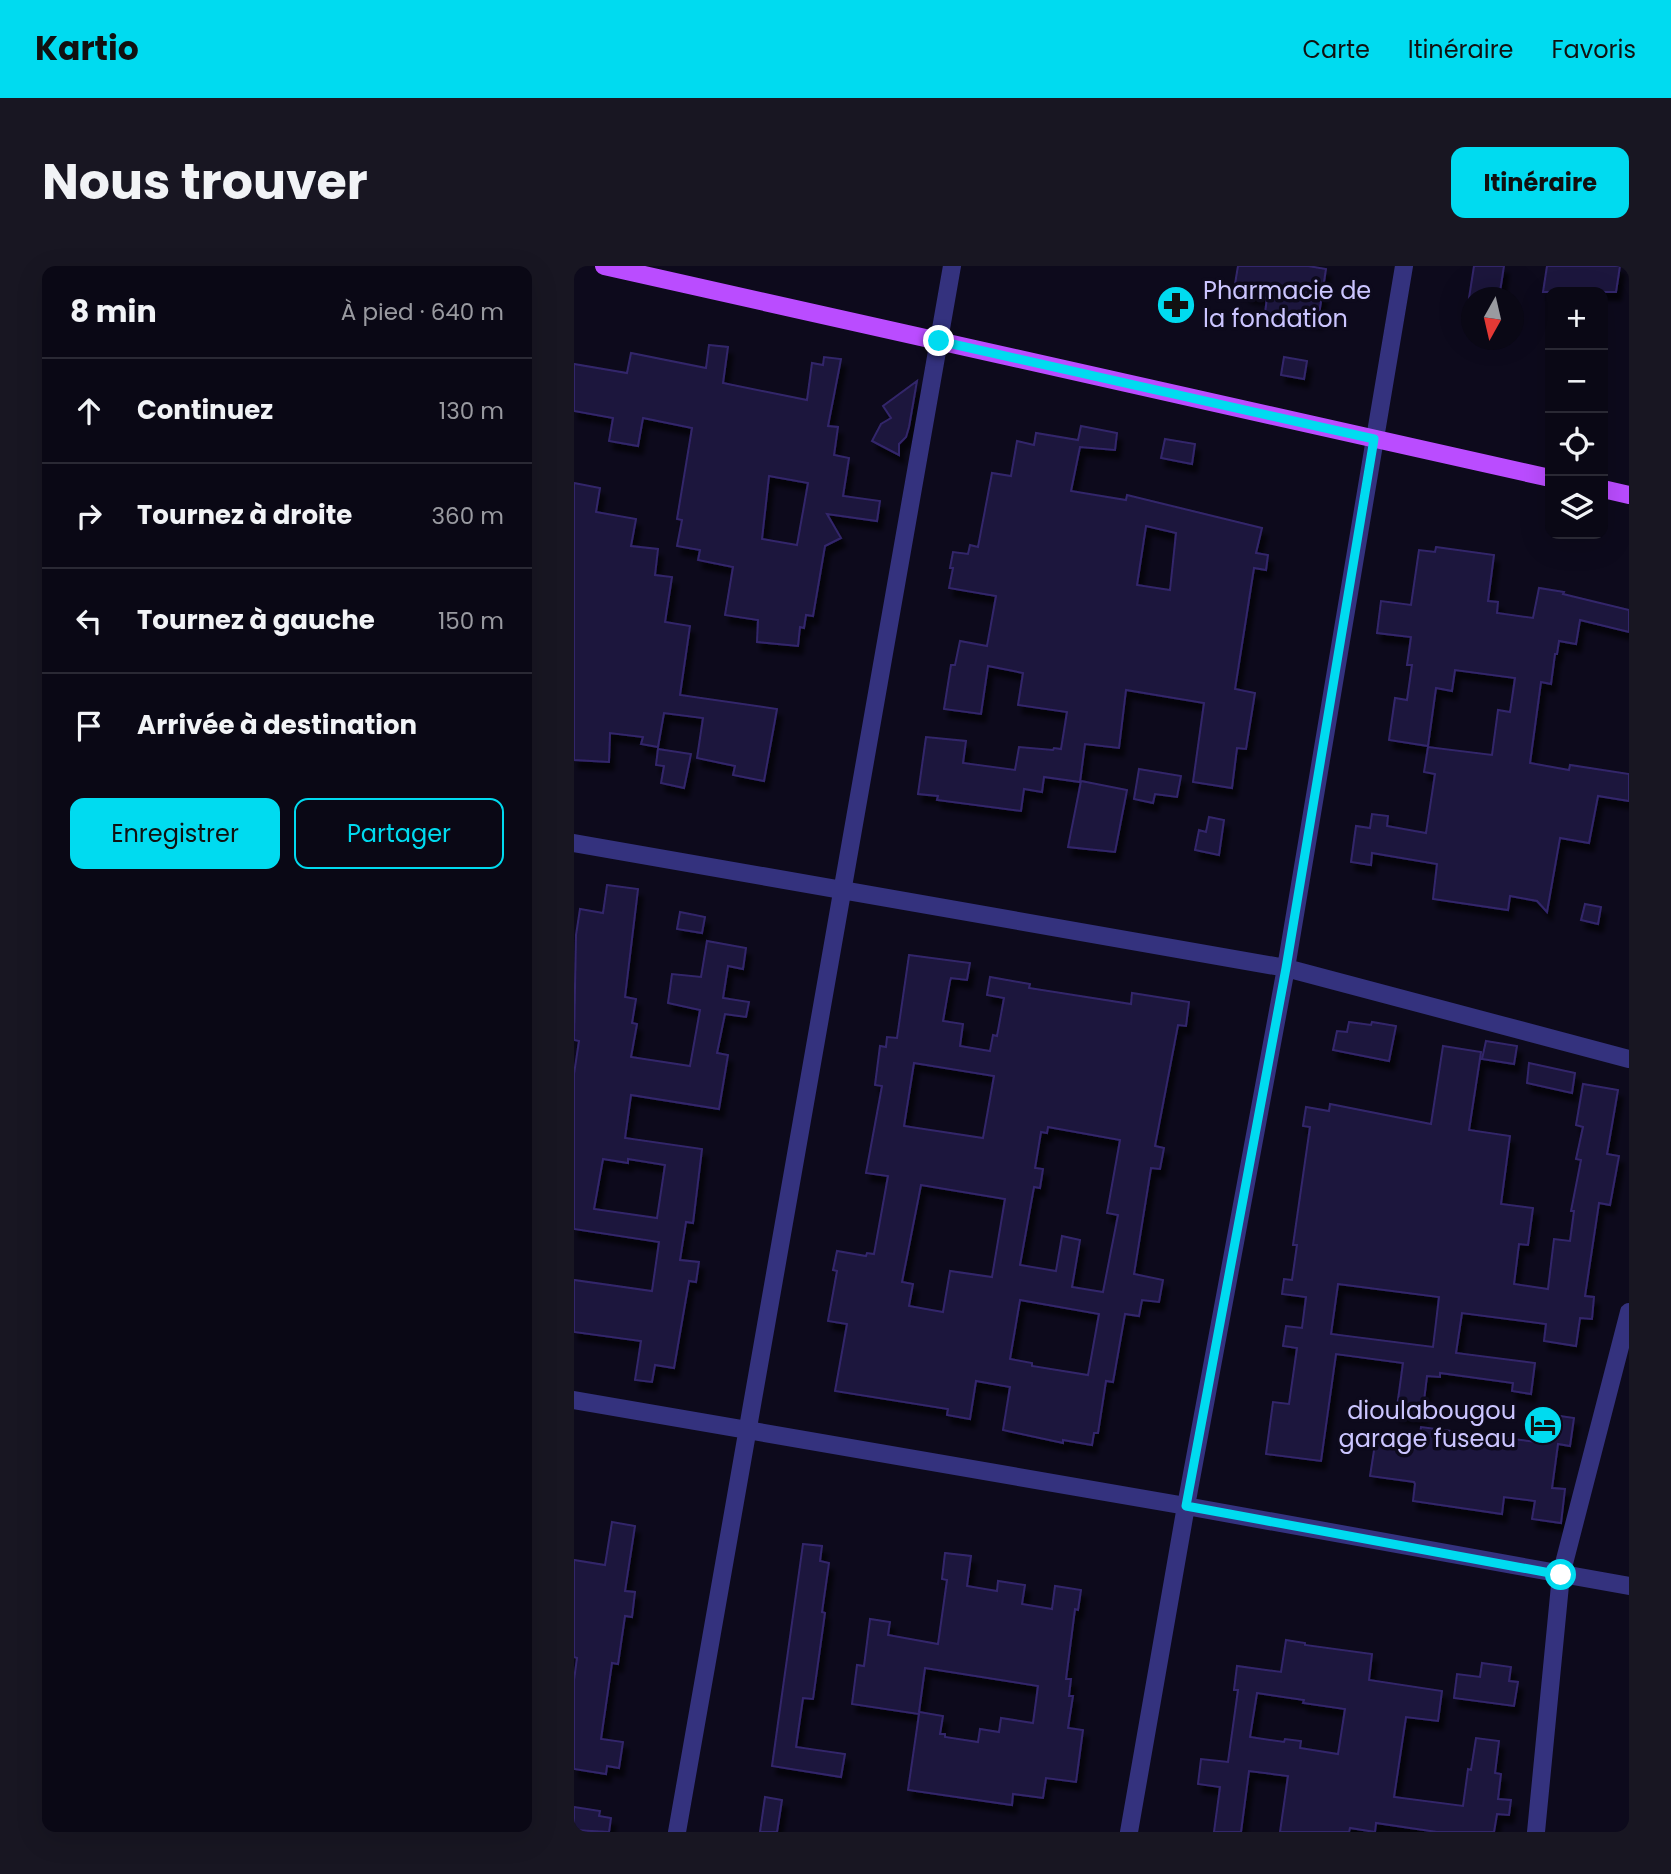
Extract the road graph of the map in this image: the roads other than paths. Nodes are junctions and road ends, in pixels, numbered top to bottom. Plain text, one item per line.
1 (604, 266) edge
2 (952, 266) edge
3 (1404, 266) edge
4 (939, 341) junction
5 (1374, 439) junction
6 (1545, 477) edge
7 (1608, 490) edge
8 (1629, 495) edge
9 (574, 843) edge
10 (842, 890) junction
11 (1286, 968) junction
12 (1629, 1059) edge
13 (1629, 1312) edge
14 (574, 1400) edge
15 (747, 1430) junction
16 (1186, 1506) junction
17 (1561, 1575) junction
18 (1629, 1586) edge
19 (677, 1832) edge
20 (1129, 1832) edge
21 (1536, 1832) edge

1 - 4 main road
2 - 4 street
3 - 5 street
4 - 5 main road
4 - 10 street
5 - 6 main road
5 - 11 street
7 - 8 main road
9 - 10 street
10 - 11 street
10 - 15 street
11 - 12 street
11 - 16 street
13 - 17 street
14 - 15 street
15 - 16 street
15 - 19 street
16 - 17 street
16 - 20 street
17 - 18 street
17 - 21 street

